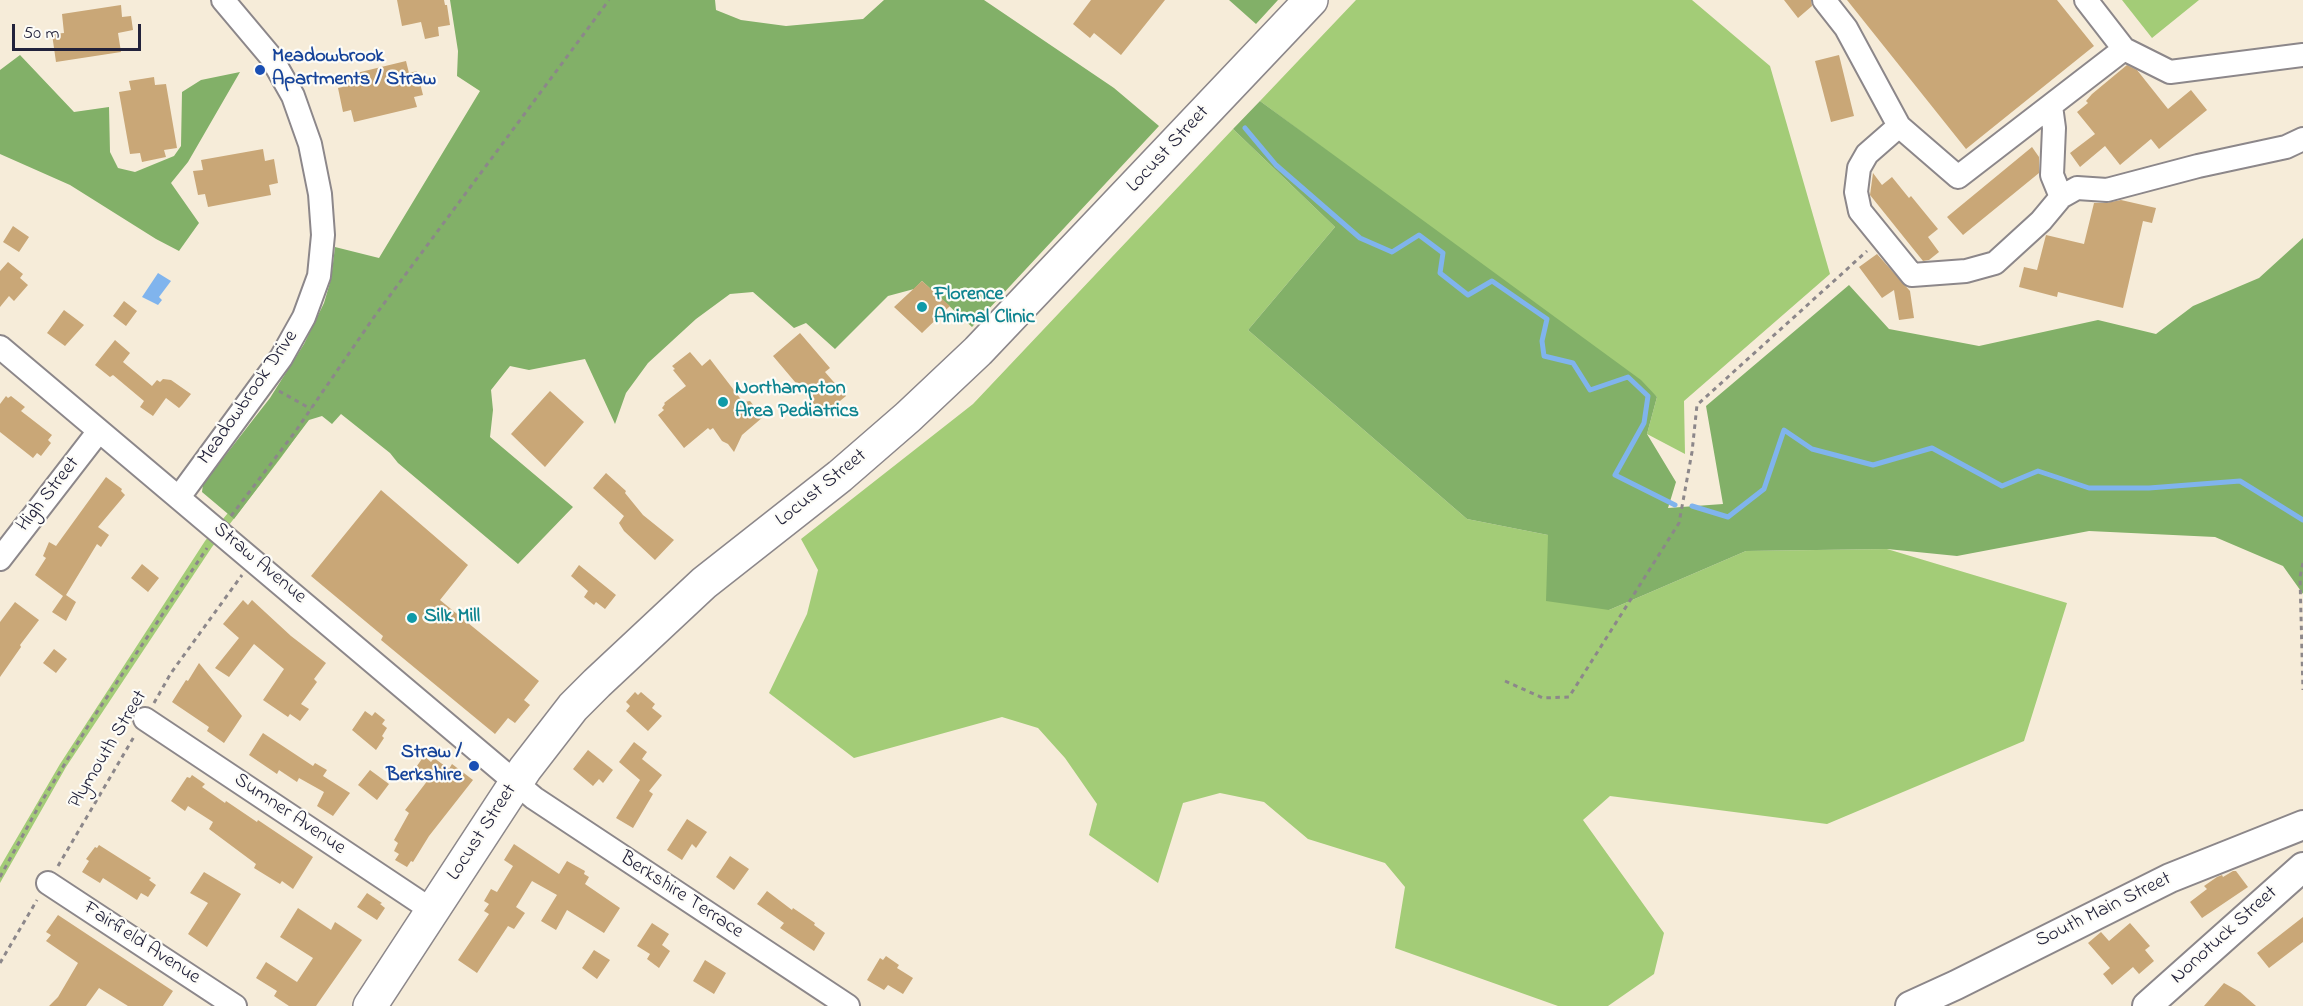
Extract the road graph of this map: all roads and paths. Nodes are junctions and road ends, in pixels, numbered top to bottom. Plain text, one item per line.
1 (223, 0) edge
2 (609, 0) edge
3 (1311, 0) edge
4 (1824, 0) edge
5 (2086, 0) edge
6 (2124, 49) junction
7 (2303, 55) edge
8 (2051, 106) junction
9 (1899, 126) junction
10 (2303, 139) edge
11 (2061, 197) junction
12 (1882, 238) junction
13 (0, 347) edge
14 (264, 382) junction
15 (311, 409) junction
16 (99, 431) junction
17 (179, 497) junction
18 (229, 519) dead end
19 (209, 545) dead end
20 (253, 559) junction
21 (0, 560) edge
22 (2303, 563) edge
23 (1505, 681) dead end
24 (2303, 690) edge
25 (145, 719) junction
26 (516, 783) junction
27 (2303, 825) edge
28 (2303, 867) edge
29 (0, 877) edge
30 (48, 883) junction
31 (433, 911) junction
32 (0, 963) edge
33 (235, 1006) edge
34 (370, 1006) edge
35 (848, 1006) edge
36 (1910, 1006) edge
37 (2147, 1006) edge

1 - 14 street, Meadowbrook Drive
2 - 15 path
3 - 26 highway, Locust Street
4 - 9 street
5 - 6 street
6 - 7 street
6 - 8 street
8 - 9 street
8 - 11 street
9 - 12 street
10 - 11 street
11 - 12 street
12 - 23 path
13 - 16 street, Straw Avenue
14 - 15 path
14 - 17 street, Meadowbrook Drive
15 - 18 path
16 - 17 street, Straw Avenue
16 - 21 street, High Street
17 - 20 street, Straw Avenue
19 - 29 path
20 - 25 path, Plymouth Street
20 - 26 street, Straw Avenue
22 - 24 path
25 - 30 path, Plymouth Street
25 - 31 street, Sumner Avenue
26 - 31 highway, Locust Street
26 - 35 street, Berkshire Terrace
27 - 36 main road, South Main Street
28 - 37 main road, Nonotuck Street
30 - 32 path, Plymouth Street
30 - 33 street, Fairfield Avenue
31 - 34 highway, Locust Street

